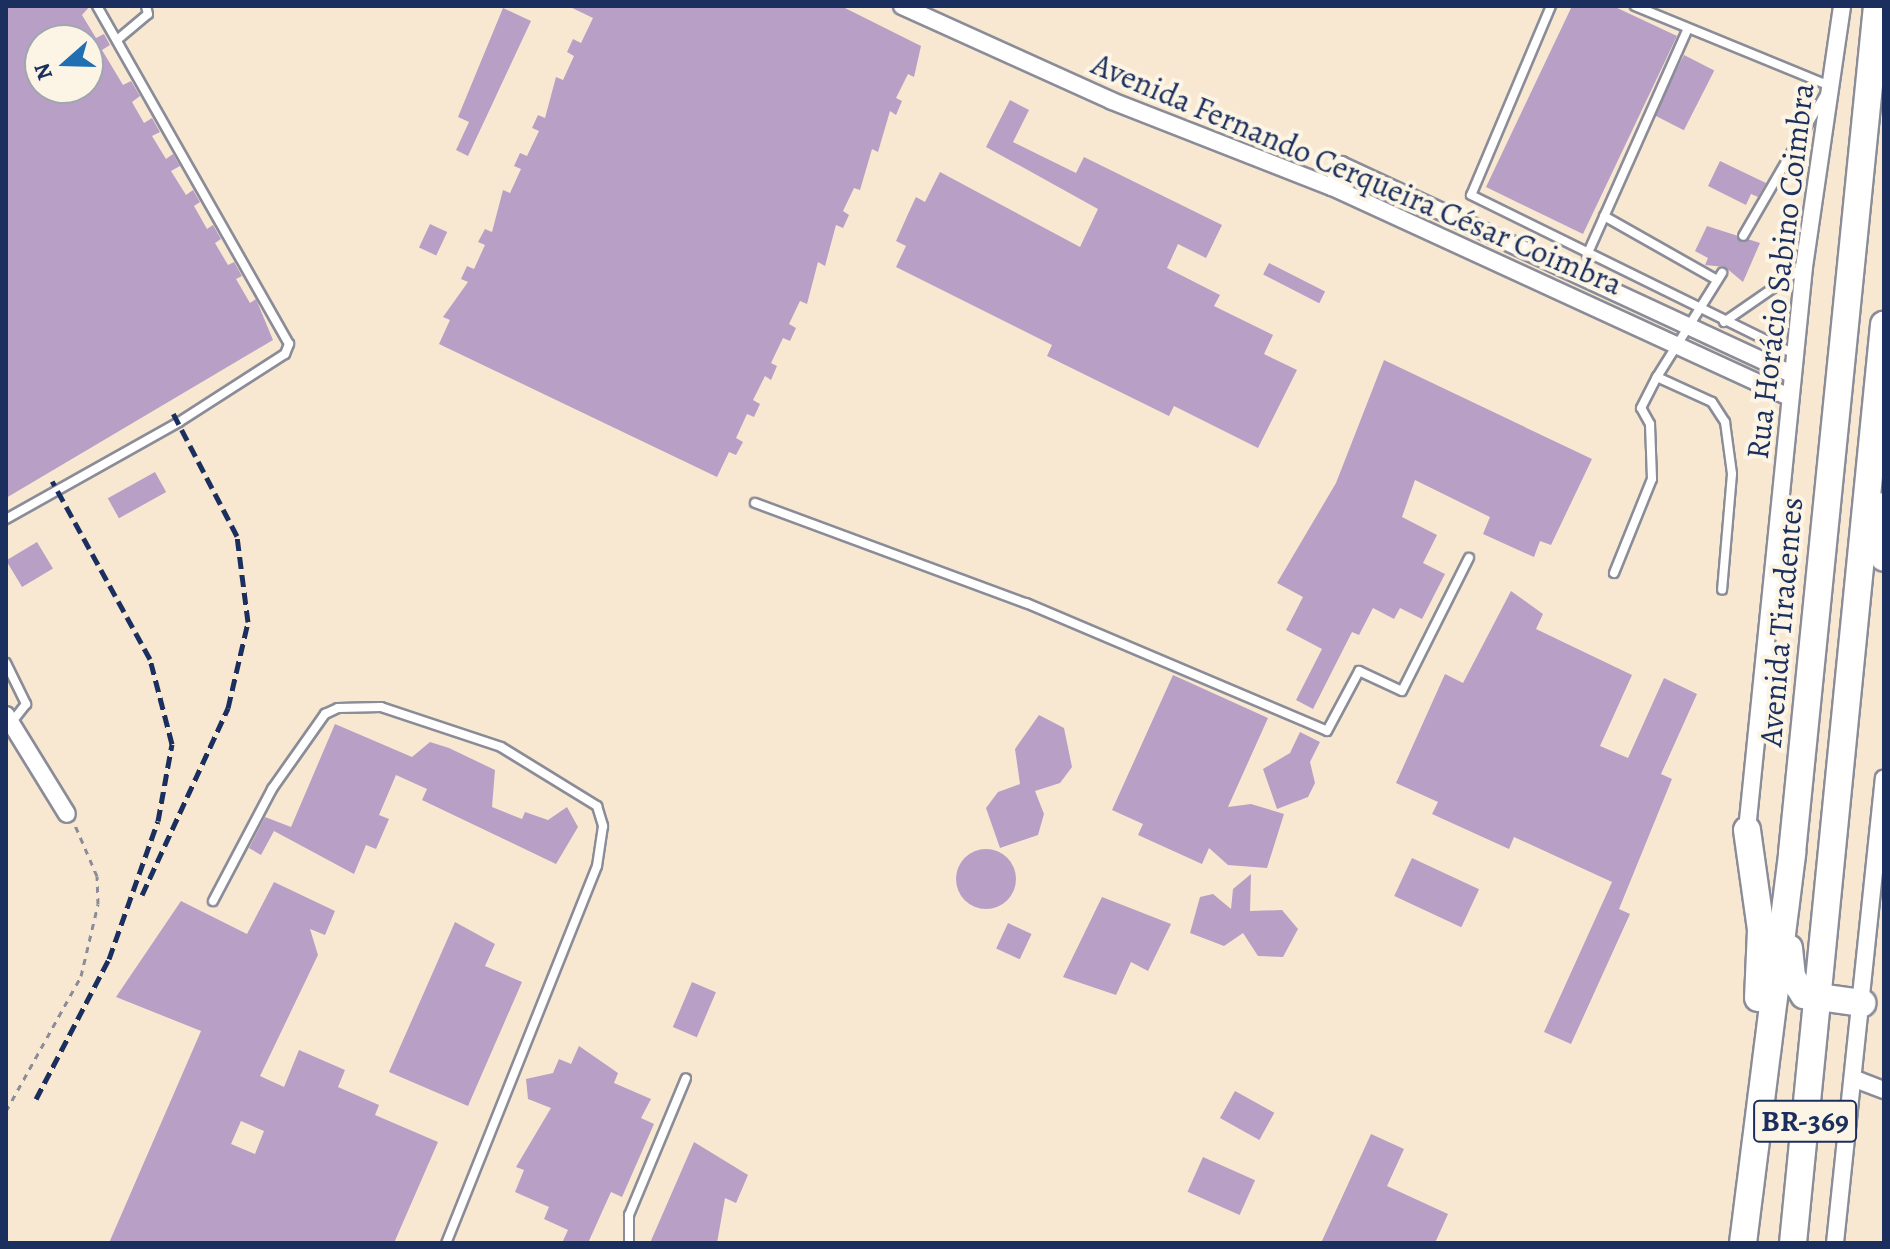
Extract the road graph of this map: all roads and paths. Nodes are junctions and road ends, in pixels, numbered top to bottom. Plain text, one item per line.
1 (97, 6) edge
2 (146, 6) edge
3 (902, 6) edge
4 (1551, 6) edge
5 (1635, 6) edge
6 (1842, 6) edge
7 (1877, 6) edge
8 (1688, 28) junction
9 (117, 40) junction
10 (1830, 86) junction
11 (1332, 187) junction
12 (1604, 216) junction
13 (1743, 236) dead end
14 (1587, 255) junction
15 (1804, 267) junction
16 (1697, 309) junction
17 (1724, 322) junction
18 (1884, 324) edge
19 (1687, 326) junction
20 (1675, 343) junction
21 (1794, 354) junction
22 (1791, 374) junction
23 (1657, 377) junction
24 (1789, 397) junction
25 (1876, 404) junction
26 (755, 503) dead end
27 (6, 519) edge
28 (1469, 558) dead end
29 (1884, 558) edge
30 (1614, 573) dead end
31 (1722, 590) dead end
32 (6, 663) edge
33 (8, 719) edge
34 (1884, 779) edge
35 (67, 814) joint
36 (1747, 830) joint
37 (1792, 853) junction
38 (213, 901) dead end
39 (1817, 998) junction
40 (1862, 1003) junction
41 (686, 1078) dead end
42 (1855, 1079) junction
43 (1884, 1090) edge
44 (1758, 1098) junction
45 (6, 1111) edge
46 (446, 1243) edge
47 (629, 1243) edge
48 (1743, 1243) edge
49 (1793, 1243) edge
50 (1835, 1243) edge

1 - 9 lane
2 - 9 lane
3 - 11 street, Avenida Fernando Cerqueira César Coimbra
4 - 14 lane
5 - 8 lane
6 - 10 street, Rua Horácio Sabino Coimbra
7 - 37 highway, Avenida Tiradentes / BR-369
8 - 10 lane
8 - 12 lane
9 - 27 lane
10 - 13 lane
10 - 15 street, Rua Horácio Sabino Coimbra
11 - 19 street
11 - 20 street, Avenida Fernando Cerqueira César Coimbra
12 - 14 lane
12 - 16 lane
14 - 16 lane
15 - 17 lane
15 - 21 street, Rua Horácio Sabino Coimbra
16 - 17 lane
16 - 19 lane
17 - 21 lane
18 - 25 highway, BR-369
19 - 20 lane
19 - 22 street
20 - 23 lane
20 - 24 street, Avenida Fernando Cerqueira César Coimbra
21 - 22 street, Rua Horácio Sabino Coimbra
22 - 24 street, Rua Horácio Sabino Coimbra
23 - 30 lane
23 - 31 lane
24 - 36 street, Rua Horácio Sabino Coimbra
25 - 29 highway
25 - 39 highway, BR-369
26 - 28 lane
32 - 33 lane
33 - 35 street
34 - 40 street
35 - 45 path
36 - 44 highway
37 - 39 highway
37 - 44 highway, Avenida Tiradentes / BR-369
38 - 46 lane
39 - 40 highway
39 - 49 highway, BR-369
40 - 42 street
41 - 47 lane
42 - 43 street
42 - 50 street
44 - 48 highway, Avenida Tiradentes / BR-369

